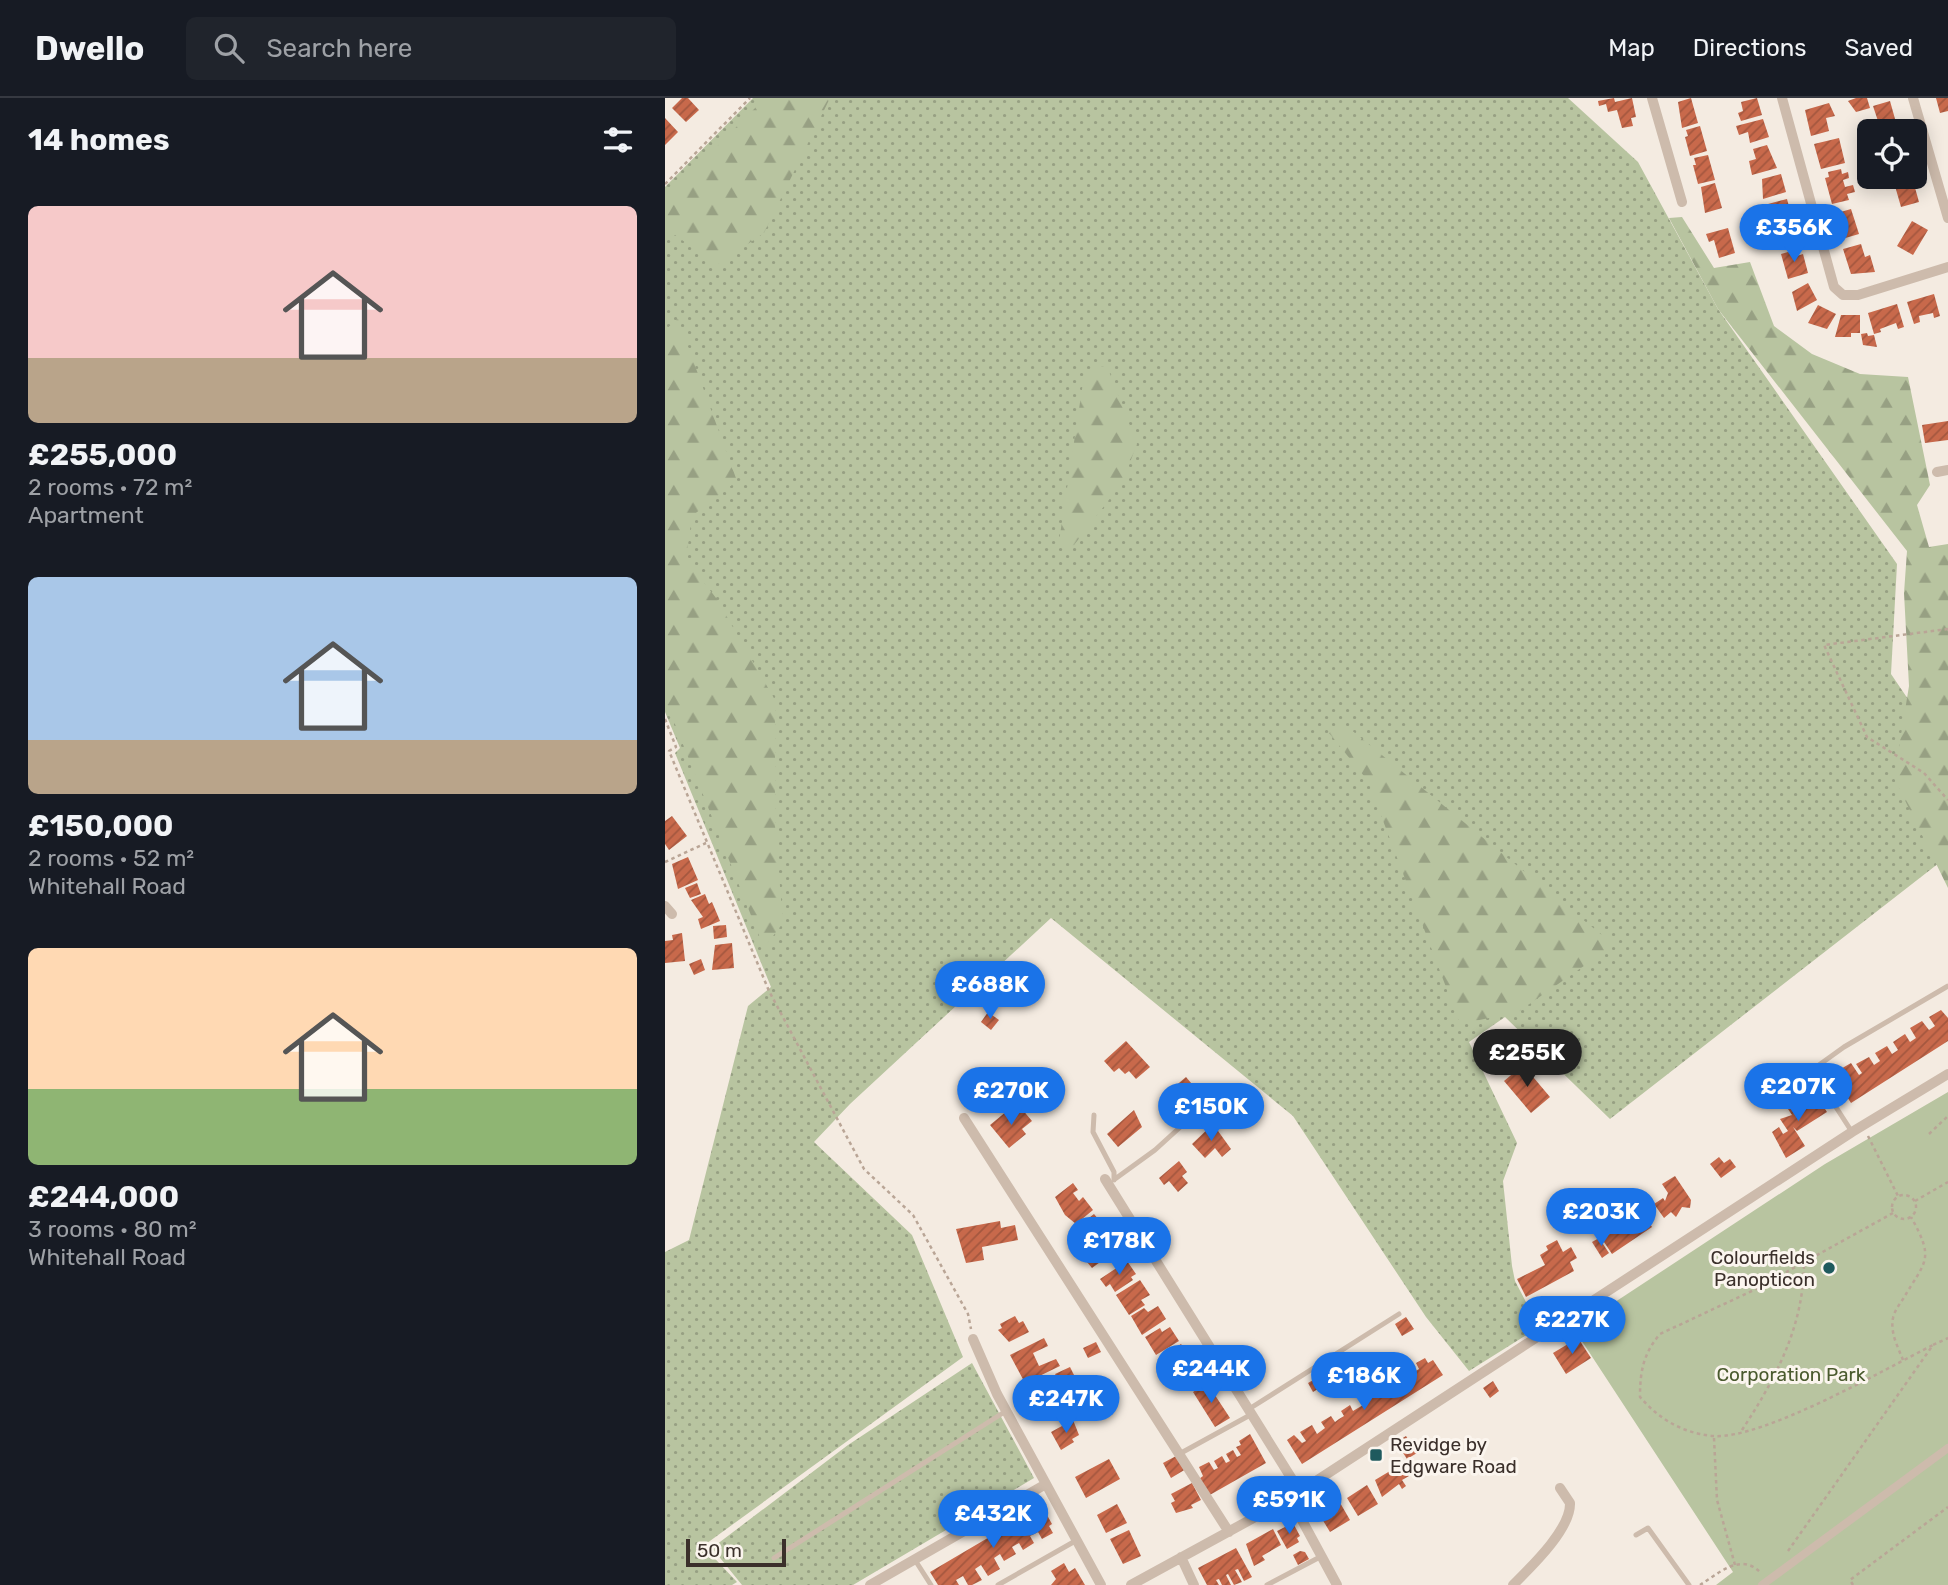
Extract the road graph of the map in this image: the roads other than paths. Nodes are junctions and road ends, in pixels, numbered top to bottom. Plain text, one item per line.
1 (1652, 98) edge
2 (1782, 98) edge
3 (1913, 98) edge
4 (1682, 202) dead end
5 (1948, 218) edge
6 (1948, 267) edge
7 (1948, 986) edge
8 (1948, 1074) edge
9 (1094, 1115) dead end
10 (964, 1118) dead end
11 (1188, 1120) dead end
12 (1852, 1132) junction
13 (1110, 1182) junction
14 (1399, 1314) dead end
15 (973, 1339) road end
16 (1006, 1410) junction
17 (1251, 1412) junction
18 (1948, 1448) edge
19 (1181, 1453) junction
20 (1046, 1484) junction
21 (1560, 1488) dead end
22 (1300, 1492) junction
23 (1290, 1499) junction
24 (1229, 1532) junction
25 (1636, 1535) dead end
26 (1077, 1540) junction
27 (1321, 1556) junction
28 (1181, 1557) junction
29 (774, 1558) dead end
30 (915, 1560) junction
31 (1765, 1583) edge
32 (870, 1585) edge
33 (931, 1585) edge
34 (998, 1585) edge
35 (1101, 1585) edge
36 (1131, 1585) edge
37 (1194, 1585) edge
38 (1268, 1585) edge
39 (1336, 1585) edge
40 (1513, 1585) edge
41 (1689, 1585) edge

1 - 4 street
2 - 6 street
3 - 5 street
7 - 12 lane
8 - 12 street
9 - 13 lane
10 - 19 street
11 - 13 lane
12 - 22 street
13 - 17 street
14 - 17 lane
15 - 16 street
16 - 20 street
16 - 29 lane
17 - 19 lane
17 - 22 street
18 - 31 street
19 - 24 street
20 - 26 street
20 - 30 street
21 - 40 street
22 - 23 street
23 - 24 street
23 - 27 street
24 - 28 street
25 - 41 lane
26 - 34 lane
26 - 35 street
27 - 38 lane
27 - 39 street
28 - 36 street
28 - 37 street
30 - 32 street
30 - 33 lane

